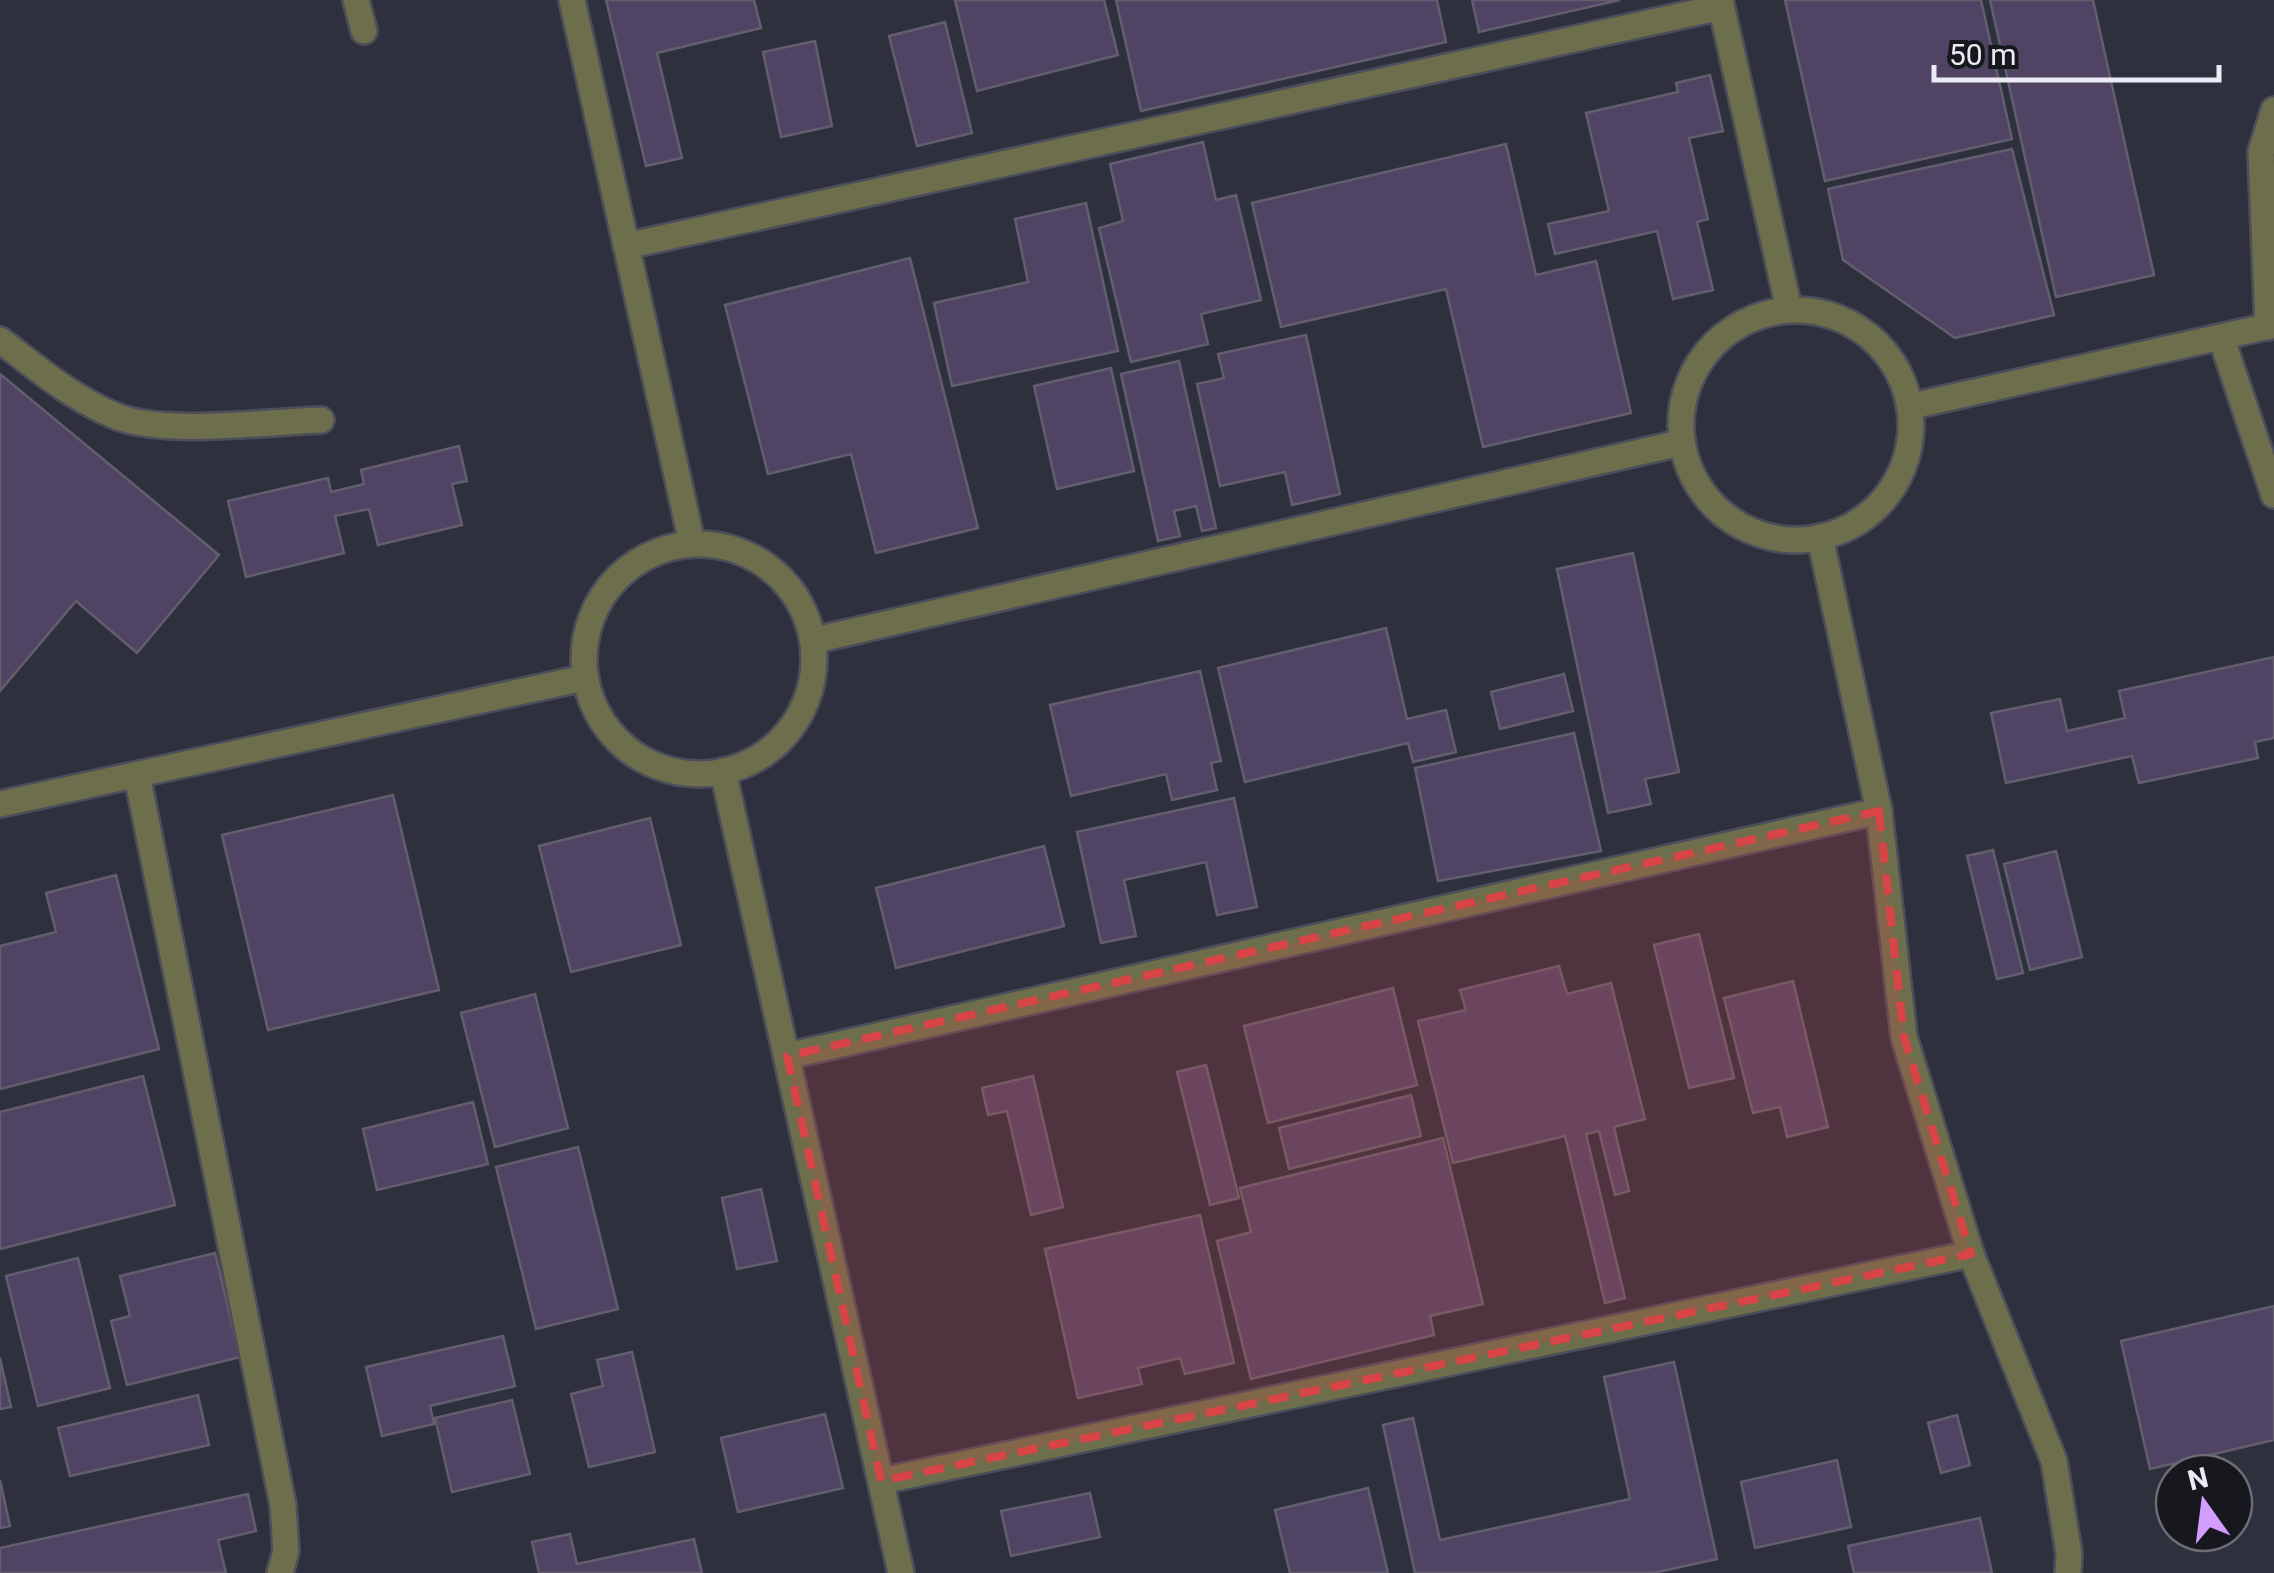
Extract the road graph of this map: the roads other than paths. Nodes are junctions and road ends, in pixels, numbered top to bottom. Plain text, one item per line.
1 (356, 0) edge
2 (572, 0) edge
3 (1720, 4) edge
4 (364, 30) dead end
5 (2274, 110) edge
6 (626, 246) junction
7 (1788, 309) junction
8 (2271, 326) edge
9 (2221, 337) junction
10 (0, 340) edge
11 (1912, 406) junction
12 (320, 420) dead end
13 (1680, 443) junction
14 (2274, 496) edge
15 (1820, 537) junction
16 (692, 543) junction
17 (815, 640) junction
18 (584, 678) junction
19 (722, 771) junction
20 (137, 774) junction
21 (0, 804) edge
22 (1879, 810) junction
23 (786, 1056) junction
24 (1971, 1254) junction
25 (881, 1481) junction
26 (280, 1573) edge
27 (902, 1573) edge
28 (2068, 1573) edge

1 - 4 street
2 - 6 street
3 - 6 street
3 - 7 street
5 - 8 street
6 - 16 street
7 - 11 street
7 - 13 street
8 - 9 street
9 - 11 street
9 - 14 street
10 - 12 street
11 - 15 street
13 - 15 street
13 - 17 street
15 - 22 street
16 - 17 street
16 - 18 street
17 - 19 street
18 - 19 street
18 - 20 street
19 - 23 street
20 - 21 street
20 - 26 street
22 - 23 street
22 - 24 street
23 - 25 street
24 - 25 street
24 - 28 street
25 - 27 street

